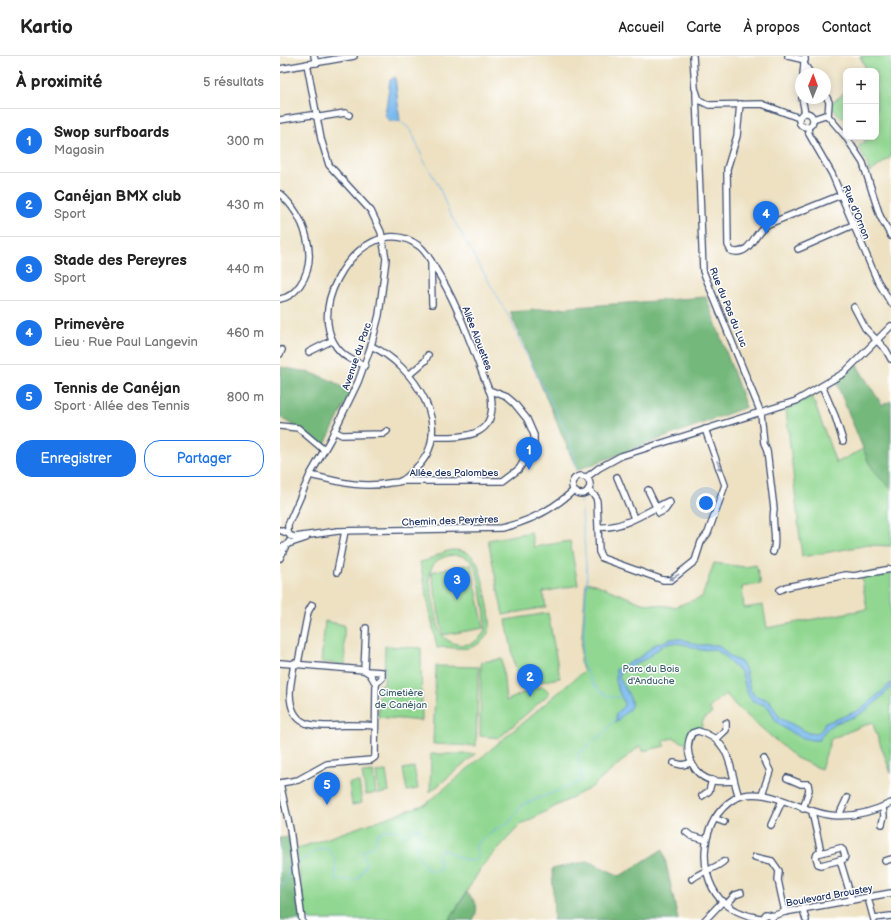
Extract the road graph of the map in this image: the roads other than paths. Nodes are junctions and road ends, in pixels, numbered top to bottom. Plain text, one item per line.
1 (314, 56) edge
2 (354, 56) edge
3 (693, 56) edge
4 (788, 56) edge
5 (805, 60) edge
6 (316, 63) junction
7 (307, 64) junction
8 (280, 69) edge
9 (696, 94) junction
10 (705, 102) junction
11 (740, 104) junction
12 (803, 104) edge
13 (828, 104) edge
14 (697, 110) junction
15 (805, 113) junction
16 (349, 115) dead end
17 (316, 116) junction
18 (828, 116) junction
19 (799, 118) junction
20 (813, 119) junction
21 (280, 120) edge
22 (808, 127) junction
23 (843, 134) edge
24 (848, 140) edge
25 (280, 194) edge
26 (841, 195) junction
27 (852, 225) junction
28 (891, 236) edge
29 (382, 237) junction
30 (798, 249) dead end
31 (431, 261) junction
32 (280, 299) edge
33 (891, 303) edge
34 (432, 304) dead end
35 (854, 307) dead end
36 (891, 326) edge
37 (876, 339) junction
38 (331, 341) junction
39 (371, 346) junction
40 (309, 352) dead end
41 (428, 356) dead end
42 (891, 359) edge
43 (365, 365) junction
44 (409, 375) junction
45 (822, 386) junction
46 (488, 390) junction
47 (760, 411) junction
48 (280, 426) edge
49 (705, 429) junction
50 (334, 431) junction
51 (388, 431) dead end
52 (432, 437) junction
53 (843, 441) dead end
54 (324, 450) junction
55 (310, 474) junction
56 (587, 478) junction
57 (618, 478) dead end
58 (401, 481) junction
59 (588, 490) junction
60 (648, 490) dead end
61 (573, 491) junction
62 (634, 518) junction
63 (288, 525) junction
64 (599, 527) junction
65 (280, 530) edge
66 (345, 531) junction
67 (289, 534) junction
68 (318, 534) junction
69 (284, 546) edge
70 (773, 552) dead end
71 (280, 558) edge
72 (891, 569) edge
73 (337, 572) dead end
74 (780, 590) dead end
75 (312, 606) dead end
76 (366, 628) dead end
77 (280, 663) edge
78 (296, 663) junction
79 (365, 671) junction
80 (376, 684) junction
81 (726, 723) dead end
82 (375, 726) junction
83 (716, 739) junction
84 (764, 759) dead end
85 (674, 763) dead end
86 (691, 763) junction
87 (787, 778) dead end
88 (712, 780) junction
89 (733, 781) junction
90 (280, 785) edge
91 (762, 794) junction
92 (702, 796) dead end
93 (739, 797) junction
94 (847, 798) dead end
95 (782, 801) junction
96 (891, 803) edge
97 (883, 807) junction
98 (803, 809) junction
99 (812, 812) junction
100 (840, 815) junction
101 (716, 819) junction
102 (724, 822) dead end
103 (882, 824) dead end
104 (771, 825) dead end
105 (686, 832) dead end
106 (706, 840) junction
107 (821, 852) junction
108 (755, 857) dead end
109 (840, 860) junction
110 (724, 861) dead end
111 (707, 870) junction
112 (692, 878) dead end
113 (741, 893) dead end
114 (891, 893) edge
115 (868, 898) junction
116 (852, 900) junction
117 (725, 903) junction
118 (804, 909) junction
119 (785, 912) junction
120 (891, 916) edge
121 (749, 918) edge
122 (772, 918) edge
123 (760, 919) edge
124 (874, 919) edge
125 (302, 920) edge
126 (705, 920) edge
127 (806, 920) edge

1 - 6 street
2 - 6 street
3 - 9 street, Rue du Pas du Luc
4 - 5 street
6 - 7 street
7 - 8 street
7 - 17 street, Avenue du Parc
9 - 10 street
9 - 14 street, Rue du Pas du Luc
10 - 11 street
10 - 14 street
11 - 19 street
11 - 26 street
12 - 15 street
13 - 18 street
14 - 47 street, Rue du Pas du Luc
15 - 19 street
15 - 20 street
16 - 17 street
17 - 21 street
17 - 29 street, Avenue du Parc
18 - 20 street
18 - 23 street
19 - 22 street
20 - 22 street
22 - 26 street, Rue d'Ornon
24 - 28 street
25 - 32 street
26 - 27 street, Rue d'Ornon
27 - 30 street
27 - 33 street, Rue d'Ornon
29 - 31 street, Allée Alouettes
29 - 38 street
29 - 39 street, Avenue du Parc
31 - 34 street
31 - 46 street, Allée Alouettes
35 - 37 street
36 - 37 street
37 - 42 street
37 - 45 street
38 - 40 street
38 - 43 street
39 - 43 street, Avenue du Parc
39 - 44 street
41 - 44 street
43 - 50 street, Avenue du Parc
44 - 52 street
45 - 47 street
45 - 53 street
46 - 52 street, Allée Alouettes
46 - 58 street, Allée des Palombes
47 - 49 street
47 - 70 street, Rue du Pas du Luc
48 - 54 street
49 - 56 street
49 -> 64 street
50 - 51 street
50 - 54 street, Avenue du Parc
52 - 58 street
54 - 55 street, Avenue du Parc
55 - 58 street, Allée des Palombes
55 - 63 street, Avenue du Parc
56 - 59 street
56 - 61 street
57 - 62 street
59 - 61 street
59 - 64 street
60 - 62 street
61 - 66 street, Chemin des Peyrères
62 - 64 street
63 - 65 street
63 - 67 street, Avenue du Parc
65 - 67 street
66 - 68 street, Chemin des Peyrères
66 - 73 street
67 - 68 street, Chemin des Peyrères
67 - 69 street, Avenue du Parc
68 - 69 street, Chemin des Peyrères
69 - 71 street, Avenue du Parc
72 - 74 street
75 - 78 street
76 - 79 street
77 - 78 street
78 - 79 street
78 - 82 street
79 - 80 street
79 - 80 street
80 - 82 street
81 - 83 street
82 - 90 street
83 - 86 street
83 - 89 street
84 - 91 street
85 - 86 street
86 - 88 street
87 - 98 street
88 - 89 street
88 - 92 street
89 - 93 street
90 - 125 street
91 - 93 street
91 - 95 street
93 - 101 street, Boulevard Broustey
94 - 100 street
95 - 98 street
95 - 104 street
96 - 97 street
97 - 100 street
97 - 103 street
98 - 99 street
99 - 100 street
99 - 107 street
101 - 102 street
101 - 106 street, Boulevard Broustey
105 - 106 street
106 - 111 street, Boulevard Broustey
107 - 109 street
107 - 109 street
108 - 119 street
109 - 116 street
110 - 111 street
111 - 112 street
111 - 117 street, Boulevard Broustey
113 - 117 street
114 - 115 street, Boulevard Broustey
115 - 116 street, Boulevard Broustey
115 - 124 street
116 - 118 street, Boulevard Broustey
117 - 121 street, Boulevard Broustey
117 - 126 street
118 - 119 street, Boulevard Broustey
118 - 127 street
119 - 122 street, Boulevard Broustey
120 - 124 street
121 - 123 street, Boulevard Broustey
122 - 123 street, Boulevard Broustey

